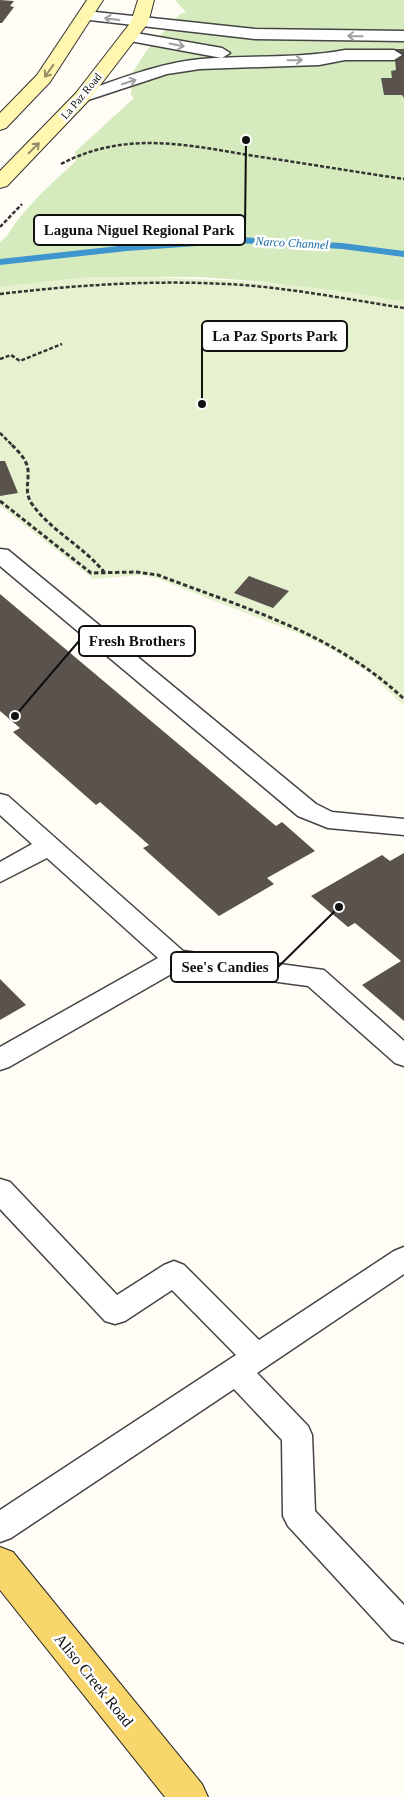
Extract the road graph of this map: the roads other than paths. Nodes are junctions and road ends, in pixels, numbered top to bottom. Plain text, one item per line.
1 (95, 0) edge
2 (146, 0) edge
3 (85, 27) junction
4 (126, 31) junction
5 (318, 35) junction
6 (404, 36) edge
7 (271, 60) junction
8 (320, 60) junction
9 (395, 60) dead end
10 (82, 97) junction
11 (0, 124) edge
12 (0, 182) edge
13 (0, 555) edge
14 (0, 802) edge
15 (404, 827) edge
16 (49, 846) junction
17 (0, 873) edge
18 (176, 959) junction
19 (404, 1056) edge
20 (0, 1060) edge
21 (0, 1190) edge
22 (404, 1259) edge
23 (246, 1364) junction
24 (0, 1528) edge
25 (0, 1563) edge
26 (404, 1628) edge
27 (189, 1797) edge

1 - 3 main road
2 - 4 main road, La Paz Road
4 -> 3 lane
3 -> 11 main road
4 - 5 lane
4 -> 7 lane
4 - 10 main road, La Paz Road
6 -> 5 lane
5 - 8 lane
7 -> 8 lane
10 -> 7 lane
8 - 9 lane
12 -> 10 main road, La Paz Road
13 - 15 lane
14 - 16 lane
16 - 17 lane
16 - 18 lane
18 - 19 lane
18 - 20 lane
21 - 23 lane
22 - 23 lane
23 - 24 lane
23 - 26 lane
25 - 27 main road, Aliso Creek Road

